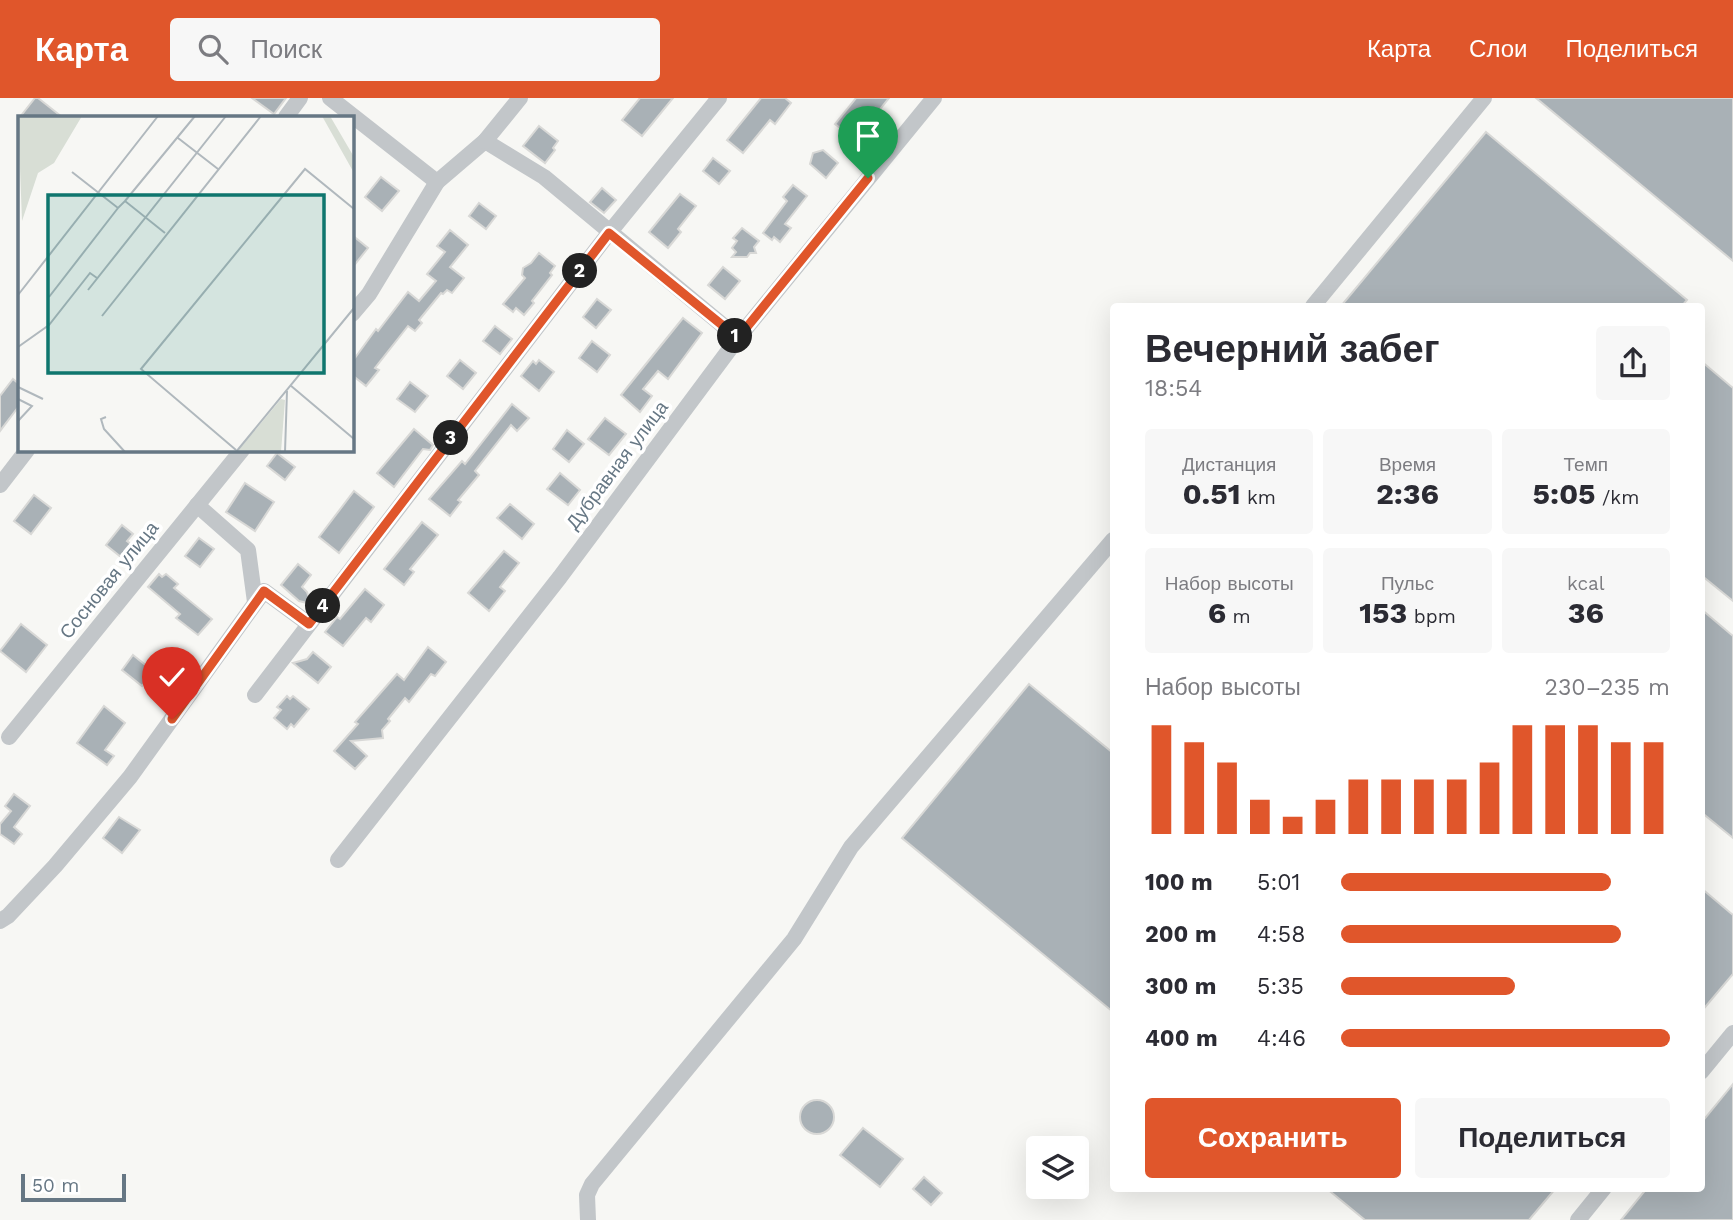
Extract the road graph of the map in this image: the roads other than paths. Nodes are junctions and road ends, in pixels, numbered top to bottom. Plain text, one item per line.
1 (300, 98) edge
2 (330, 98) edge
3 (520, 98) edge
4 (719, 98) edge
5 (934, 98) edge
6 (1484, 98) edge
7 (287, 116) edge
8 (353, 116) edge
9 (354, 117) edge
10 (485, 142) junction
11 (437, 182) junction
12 (609, 233) junction
13 (1315, 303) edge
14 (354, 312) edge
15 (738, 338) junction
16 (25, 452) edge
17 (240, 452) edge
18 (0, 485) edge
19 (197, 505) junction
20 (1110, 544) edge
21 (260, 597) junction
22 (309, 624) junction
23 (255, 695) dead end
24 (9, 737) dead end
25 (338, 860) dead end
26 (0, 921) edge
27 (1733, 1033) edge
28 (1705, 1067) edge
29 (1601, 1192) edge
30 (588, 1220) edge
31 (1578, 1220) edge

1 - 7 street
2 - 8 street
3 - 10 street
4 - 12 street
5 - 15 street, Дубравная улица
6 - 13 street
9 - 11 street
10 - 11 street
10 - 12 street
11 - 14 street
12 - 15 street
12 - 22 street
15 - 25 street, Дубравная улица
16 - 18 street
17 - 19 street, Сосновая улица
19 - 21 street
19 - 24 street, Сосновая улица
20 - 30 street
21 - 22 street
21 - 26 street
22 - 23 street
27 - 28 street
29 - 31 street

